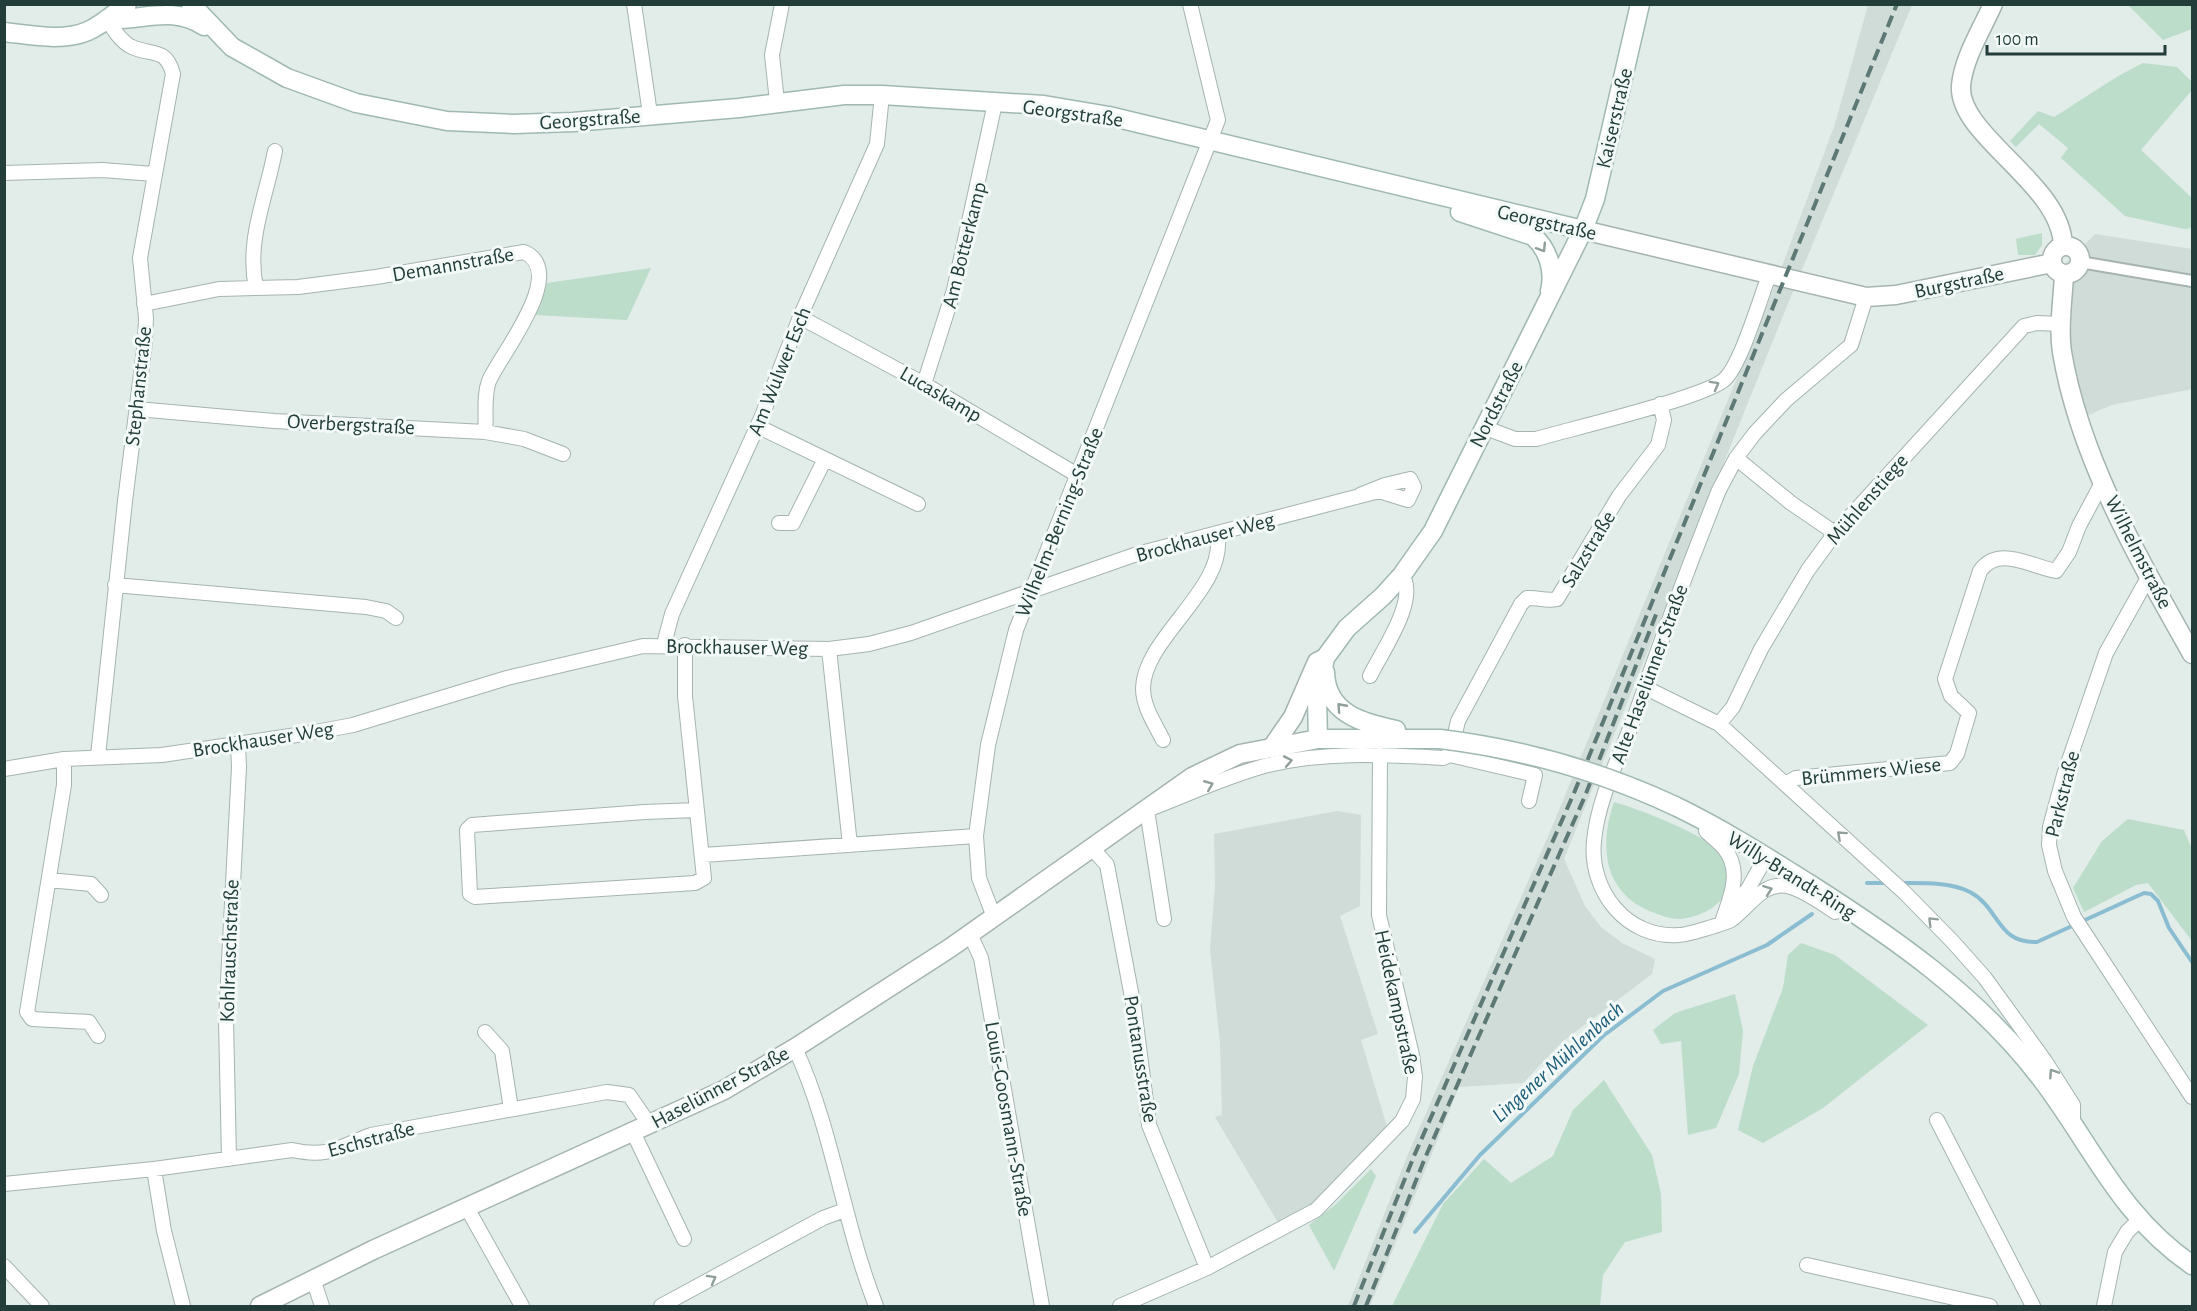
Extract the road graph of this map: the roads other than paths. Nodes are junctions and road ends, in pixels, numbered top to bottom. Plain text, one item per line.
1 (127, 4) edge
2 (191, 4) edge
3 (634, 4) edge
4 (782, 4) edge
5 (1190, 4) edge
6 (1640, 4) edge
7 (1993, 4) edge
8 (107, 19) junction
9 (4, 32) edge
10 (218, 35) junction
11 (882, 95) junction
12 (777, 102) junction
13 (995, 103) junction
14 (650, 114) junction
15 (1210, 141) junction
16 (275, 151) dead end
17 (4, 172) edge
18 (154, 174) junction
19 (1436, 197) junction
20 (1583, 230) junction
21 (2063, 246) junction
22 (2080, 262) junction
23 (2058, 269) junction
24 (1770, 273) junction
25 (2193, 281) edge
26 (256, 288) junction
27 (1866, 297) junction
28 (144, 304) junction
29 (800, 317) junction
30 (1540, 318) junction
31 (2061, 324) junction
32 (924, 384) junction
33 (1660, 404) junction
34 (137, 409) junction
35 (756, 426) junction
36 (1483, 428) junction
37 (485, 432) junction
38 (563, 454) dead end
39 (1736, 458) junction
40 (825, 459) junction
41 (1079, 476) junction
42 (2103, 481) junction
43 (1360, 495) junction
44 (918, 504) dead end
45 (779, 523) dead end
46 (1217, 532) junction
47 (1835, 533) junction
48 (2056, 571) joint
49 (1402, 575) junction
50 (2149, 576) junction
51 (115, 585) junction
52 (1030, 593) junction
53 (396, 618) dead end
54 (664, 644) junction
55 (685, 645) junction
56 (829, 650) junction
57 (2193, 654) edge
58 (1325, 658) junction
59 (1370, 676) dead end
60 (1644, 687) junction
61 (1719, 724) junction
62 (1388, 733) junction
63 (1448, 735) junction
64 (1318, 739) junction
65 (1163, 740) dead end
66 (238, 744) junction
67 (1273, 746) junction
68 (1380, 754) junction
69 (1450, 755) junction
70 (98, 756) junction
71 (64, 759) junction
72 (4, 769) edge
73 (1789, 788) junction
74 (1529, 801) dead end
75 (696, 810) junction
76 (1147, 810) junction
77 (1707, 823) junction
78 (976, 836) junction
79 (850, 844) junction
80 (1092, 848) junction
81 (703, 855) junction
82 (1766, 857) junction
83 (49, 880) junction
84 (101, 895) dead end
85 (1848, 909) junction
86 (994, 917) junction
87 (1164, 919) dead end
88 (1722, 922) junction
89 (970, 934) junction
90 (486, 1032) dead end
91 (98, 1036) dead end
92 (795, 1048) junction
93 (2193, 1097) edge
94 (511, 1108) junction
95 (1937, 1120) dead end
96 (650, 1124) junction
97 (2073, 1126) junction
98 (633, 1132) junction
99 (229, 1159) junction
100 (154, 1169) junction
101 (4, 1184) edge
102 (467, 1208) junction
103 (845, 1210) junction
104 (2139, 1220) junction
105 (684, 1239) dead end
106 (1807, 1265) dead end
107 (2193, 1265) edge
108 (4, 1266) edge
109 (1207, 1268) junction
110 (313, 1279) junction
111 (40, 1306) edge
112 (183, 1306) edge
113 (260, 1306) edge
114 (322, 1306) edge
115 (522, 1306) edge
116 (661, 1306) edge
117 (876, 1306) edge
118 (1042, 1306) edge
119 (1120, 1306) edge
120 (1990, 1306) edge
121 (2033, 1306) edge
122 (2104, 1306) edge

1 - 8 main road
2 - 10 main road
3 - 14 street
4 - 12 street
5 - 15 street, Wilhelm-Berning-Straße
6 - 20 main road, Kaiserstraße
7 - 21 main road
8 - 9 main road
8 - 10 main road
8 - 18 street, Stephanstraße
10 - 14 main road, Georgstraße
11 - 12 main road, Georgstraße
11 - 13 main road, Georgstraße
11 - 29 street, Am Wulwer Esch
12 - 14 main road, Georgstraße
13 - 15 main road, Georgstraße
13 - 32 street, Am Botterkamp
15 - 19 main road, Georgstraße
15 - 41 street, Wilhelm-Berning-Straße
16 - 26 street
17 - 18 street
18 - 28 street, Stephanstraße
19 - 20 main road, Georgstraße
19 -> 30 main road
20 - 24 main road, Georgstraße
20 - 30 main road, Nordstraße
21 - 22 main road
21 - 23 main road
22 - 23 main road, Burgstraße
22 - 25 street
23 - 27 main road, Burgstraße
23 - 31 main road, Wilhelmstraße
24 - 27 main road, Georgstraße
33 -> 24 street
26 - 28 street, Demannstraße
26 - 37 street, Demannstraße
27 - 39 street, Alte Haselünner Straße
28 - 34 street, Stephanstraße
29 - 32 street, Lucaskamp
29 - 35 street, Am Wulwer Esch
30 - 36 main road, Nordstraße
31 - 42 main road, Wilhelmstraße
31 - 47 street, Mühlenstiege
32 - 41 street, Lucaskamp
33 - 36 street
33 - 63 street, Salzstraße
34 - 37 street, Overbergstraße
34 - 51 street, Stephanstraße
35 - 40 street
35 - 54 street, Am Wulwer Esch
36 - 49 main road, Nordstraße
37 - 38 street, Overbergstraße
39 - 47 street
39 - 60 street, Alte Haselünner Straße
40 - 44 street
40 - 45 street
41 - 52 street, Wilhelm-Berning-Straße
42 - 48 street, Wilhelmstraße
42 - 50 main road, Wilhelmstraße
43 - 43 street, Brockhauser Weg
43 - 46 street, Brockhauser Weg
46 - 52 street, Brockhauser Weg
46 - 65 street
47 - 61 street, Mühlenstiege
48 - 73 street, Brümmers Wiese
49 - 58 main road, Nordstraße
49 - 59 street
50 - 57 main road, Wilhelmstraße
50 - 93 street, Parkstraße
51 - 53 street
51 - 70 street, Stephanstraße
52 - 56 street, Brockhauser Weg
52 - 78 street, Wilhelm-Berning-Straße
54 - 55 street, Brockhauser Weg
54 - 66 street, Brockhauser Weg
55 - 56 street, Brockhauser Weg
55 - 75 street
56 - 79 street
62 -> 58 main road
58 - 64 main road, Nordstraße
58 - 67 main road
60 - 61 street, Willy-Brandt-Ring
60 - 88 street, Alte Haselünner Straße
61 - 73 street, Willy-Brandt-Ring
62 - 63 main road, Willy-Brandt-Ring
62 - 64 main road, Willy-Brandt-Ring
63 - 69 street
63 - 77 main road, Willy-Brandt-Ring, bridge
64 - 67 main road, Haselünner Straße
66 - 70 street, Brockhauser Weg
66 - 99 street, Kohlrauschstraße
67 - 76 main road, Haselünner Straße
68 - 69 street, Haselünner Straße
76 -> 68 street, Haselünner Straße
68 - 109 street, Heidekampstraße
69 - 74 street, Haselünner Straße
70 - 71 street, Brockhauser Weg
71 - 72 street, Brockhauser Weg
71 - 83 street
97 -> 73 street, Willy-Brandt-Ring
75 - 81 street
75 - 81 street
76 - 80 main road, Haselünner Straße
76 - 87 street
77 - 82 main road, Willy-Brandt-Ring
77 - 88 street
78 - 79 street
78 - 86 street, Wilhelm-Berning-Straße
79 - 81 street
80 - 86 main road, Haselünner Straße
80 - 109 street, Pontanusstraße
82 - 85 main road, Willy-Brandt-Ring
82 - 88 street
83 - 84 street
83 - 91 street
88 -> 85 street, Alte Haselünner Straße
85 - 97 main road, Willy-Brandt-Ring
86 - 89 main road, Haselünner Straße
89 - 92 main road, Haselünner Straße
89 - 118 street, Louis-Goosmann-Straße
90 - 94 street
92 - 96 main road, Haselünner Straße
92 - 103 street
94 - 96 street, Eschstraße
94 - 99 street, Eschstraße
95 - 121 street
96 - 98 main road, Haselünner Straße
97 - 104 main road, Willy-Brandt-Ring
98 - 102 main road, Haselünner Straße
98 - 105 street
99 - 100 street, Eschstraße
100 - 101 street, Eschstraße
100 - 112 street
102 - 110 main road, Haselünner Straße
102 - 115 street
116 -> 103 street
103 - 117 street
104 - 107 main road, Willy-Brandt-Ring
104 - 122 street
106 - 120 street
108 - 111 street
109 - 119 street, Heidekampstraße
110 - 113 main road, Haselünner Straße
110 - 114 street

